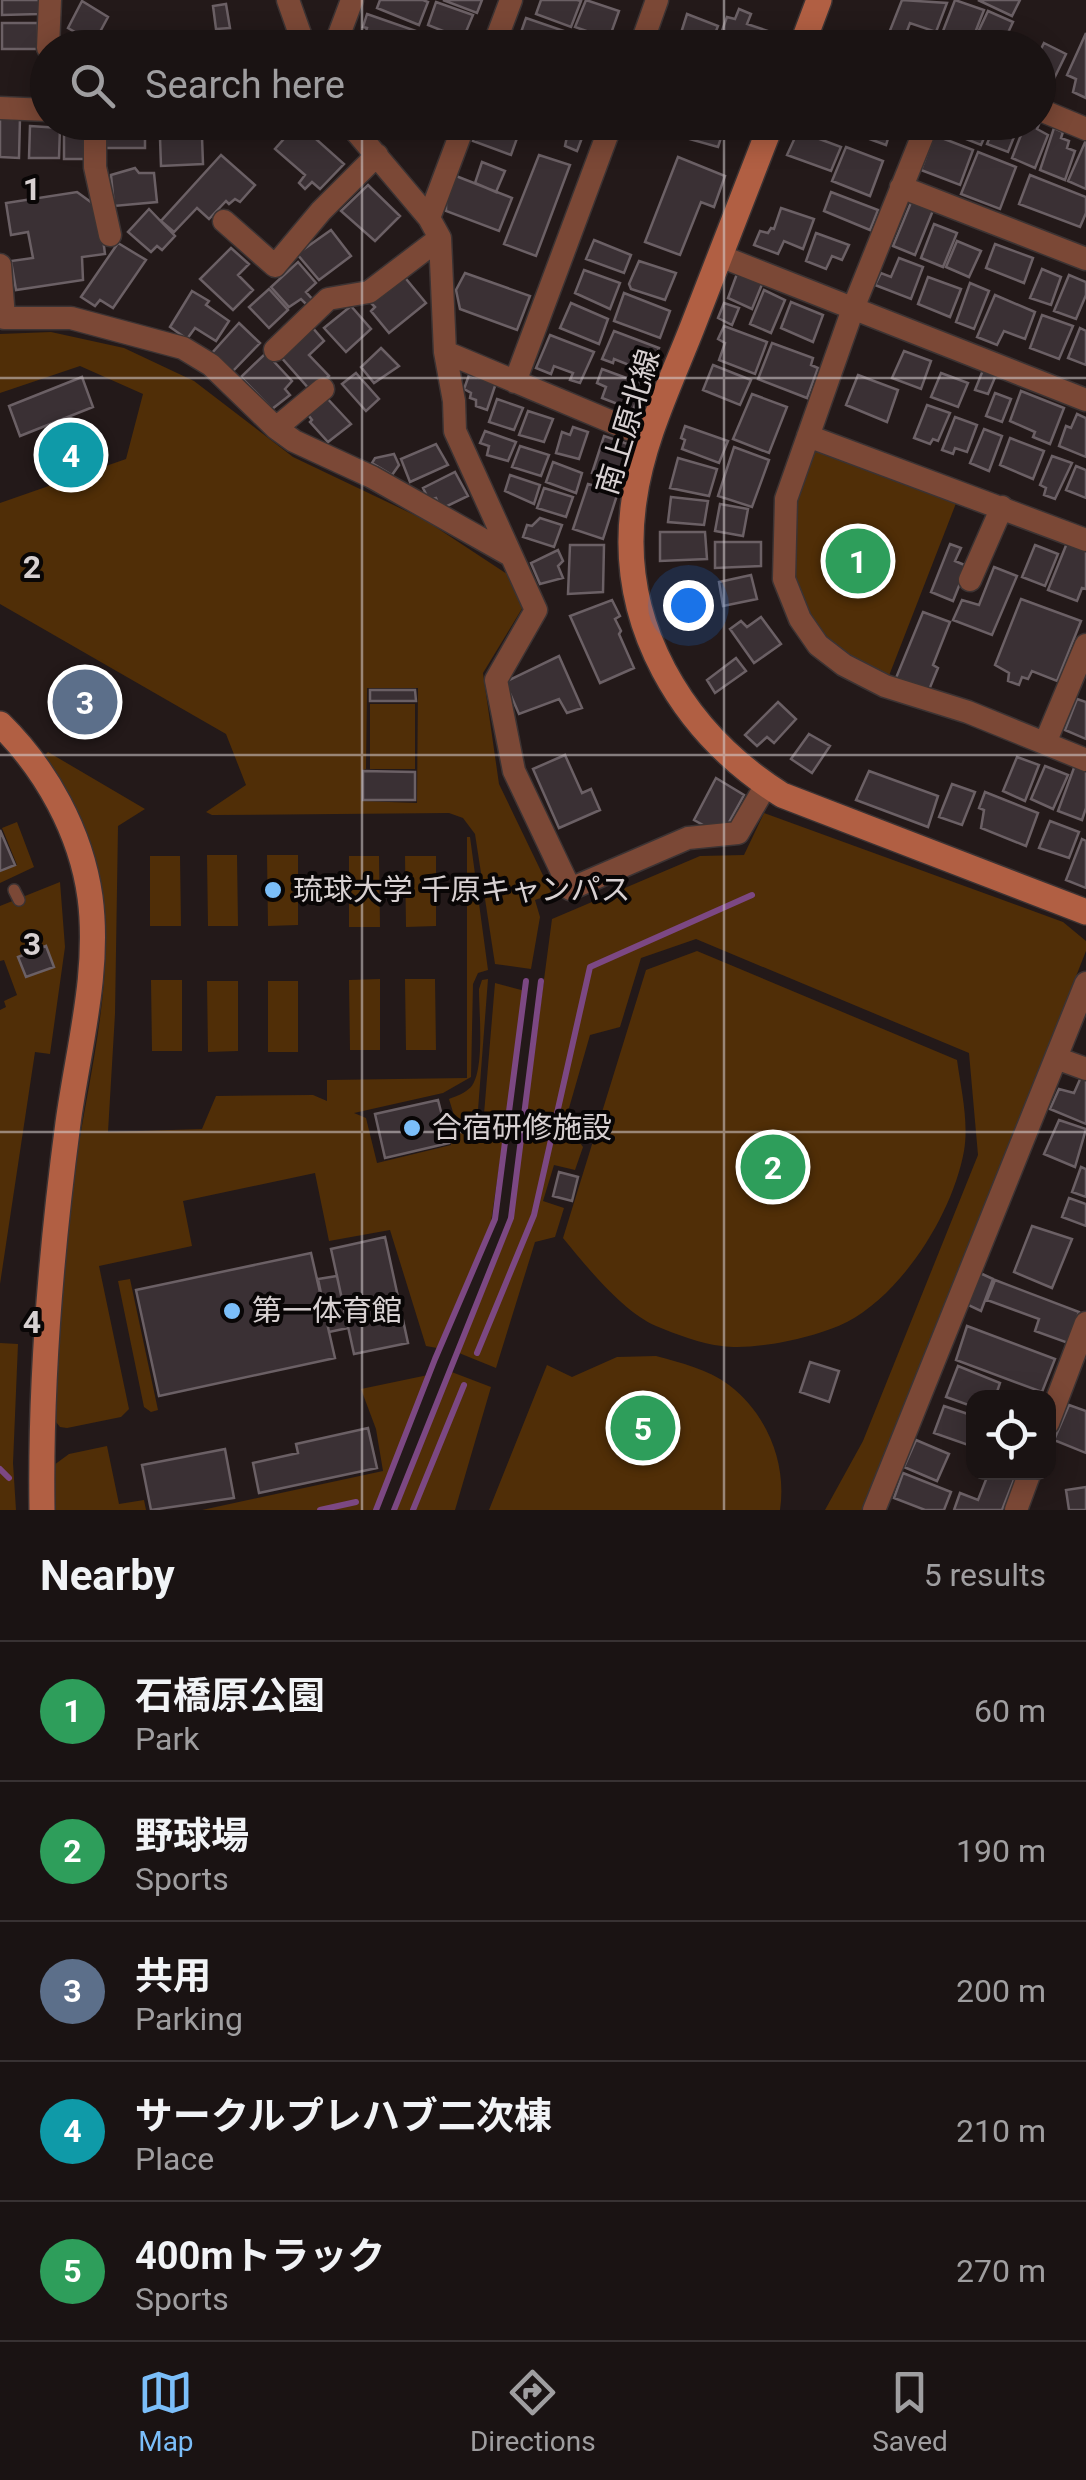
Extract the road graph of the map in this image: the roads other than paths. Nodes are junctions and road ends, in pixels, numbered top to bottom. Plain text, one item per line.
1 (50, 0) edge
2 (288, 0) edge
3 (352, 0) edge
4 (511, 0) edge
5 (657, 0) edge
6 (819, 0) edge
7 (49, 30) edge
8 (299, 30) edge
9 (341, 30) edge
10 (500, 30) edge
11 (646, 30) edge
12 (808, 30) edge
13 (0, 108) edge
14 (30, 109) edge
15 (1056, 116) edge
16 (1086, 129) edge
17 (95, 140) edge
18 (364, 140) edge
19 (460, 140) edge
20 (605, 140) edge
21 (765, 140) edge
22 (921, 140) edge
23 (377, 155) junction
24 (901, 188) junction
25 (224, 221) dead end
26 (435, 228) junction
27 (110, 234) dead end
28 (720, 256) junction
29 (1086, 259) edge
30 (0, 265) edge
31 (854, 306) junction
32 (275, 350) dead end
33 (444, 352) junction
34 (515, 382) junction
35 (323, 389) dead end
36 (1086, 400) edge
37 (276, 428) junction
38 (808, 436) junction
39 (650, 438) junction
40 (1002, 507) junction
41 (1086, 540) edge
42 (510, 554) junction
43 (970, 580) dead end
44 (1086, 644) edge
45 (0, 724) edge
46 (1045, 743) junction
47 (1086, 760) edge
48 (766, 785) junction
49 (1086, 912) edge
50 (1086, 983) edge
51 (1056, 1058) junction
52 (1086, 1069) edge
53 (1086, 1322) edge
54 (1056, 1402) edge
55 (1027, 1480) edge
56 (42, 1510) edge
57 (874, 1510) edge
58 (1016, 1510) edge

1 - 7 street
2 - 8 street
3 - 9 street
4 - 10 street
5 - 11 street
6 - 12 street
13 - 14 street
15 - 16 street
17 - 27 street
18 - 23 street
19 - 26 street
20 - 34 street
21 - 28 street, 南上原北線
22 - 24 street
23 - 25 street
23 - 26 street
24 - 29 street
24 - 31 street
26 - 32 street
26 - 33 street
28 - 31 street
28 - 39 street, 南上原北線
30 - 37 street
31 - 36 street
31 - 38 street
33 - 34 street
33 - 42 street
34 - 39 street
35 - 37 street
37 - 42 street
38 - 40 street
38 - 46 street
39 - 48 street, 南上原北線
40 - 41 street
40 - 43 street
42 - 48 street
44 - 46 street
45 - 56 street
46 - 47 street
48 - 49 street, 南上原北線
50 - 51 street
51 - 52 street
51 - 57 street
53 - 54 street
55 - 58 street

